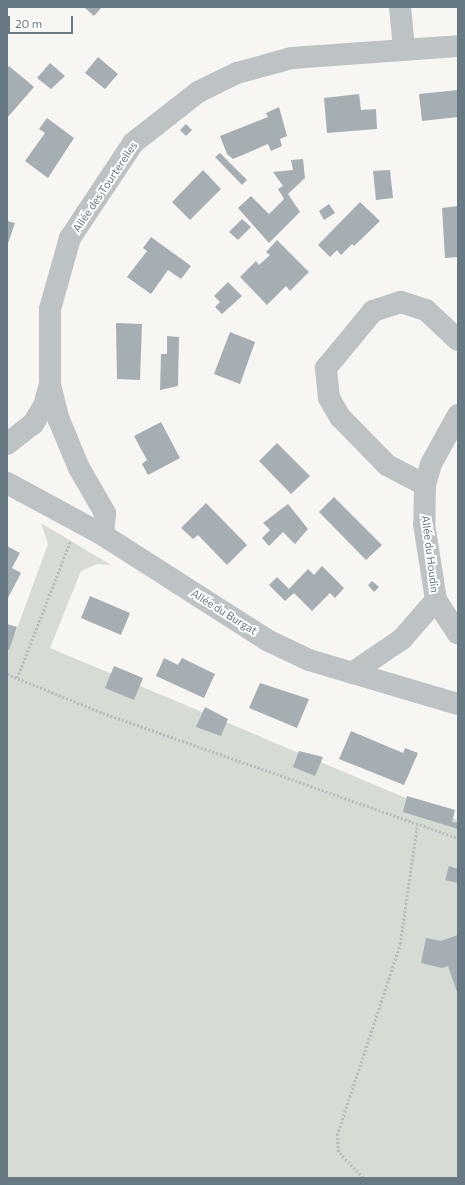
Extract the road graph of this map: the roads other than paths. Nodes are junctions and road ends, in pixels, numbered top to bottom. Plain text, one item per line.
1 (400, 7) edge
2 (458, 46) edge
3 (404, 48) junction
4 (458, 340) edge
5 (50, 383) junction
6 (458, 415) edge
7 (7, 444) edge
8 (7, 483) edge
9 (425, 485) junction
10 (103, 535) junction
11 (436, 600) junction
12 (458, 634) edge
13 (352, 673) junction
14 (458, 704) edge

1 - 3 street
2 - 3 street, Allée des Tourterelles
3 - 5 street, Allée des Tourterelles
4 - 9 street
5 - 7 street, Allée des Tourterelles
5 - 10 street, Allée des Tourterelles
6 - 9 street, Allée du Houdin
8 - 10 street, Allée du Burgat
9 - 11 street, Allée du Houdin
10 - 13 street, Allée du Burgat
11 - 12 street, Allée du Houdin
11 - 13 street, Allée du Houdin
13 - 14 street, Allée du Burgat

